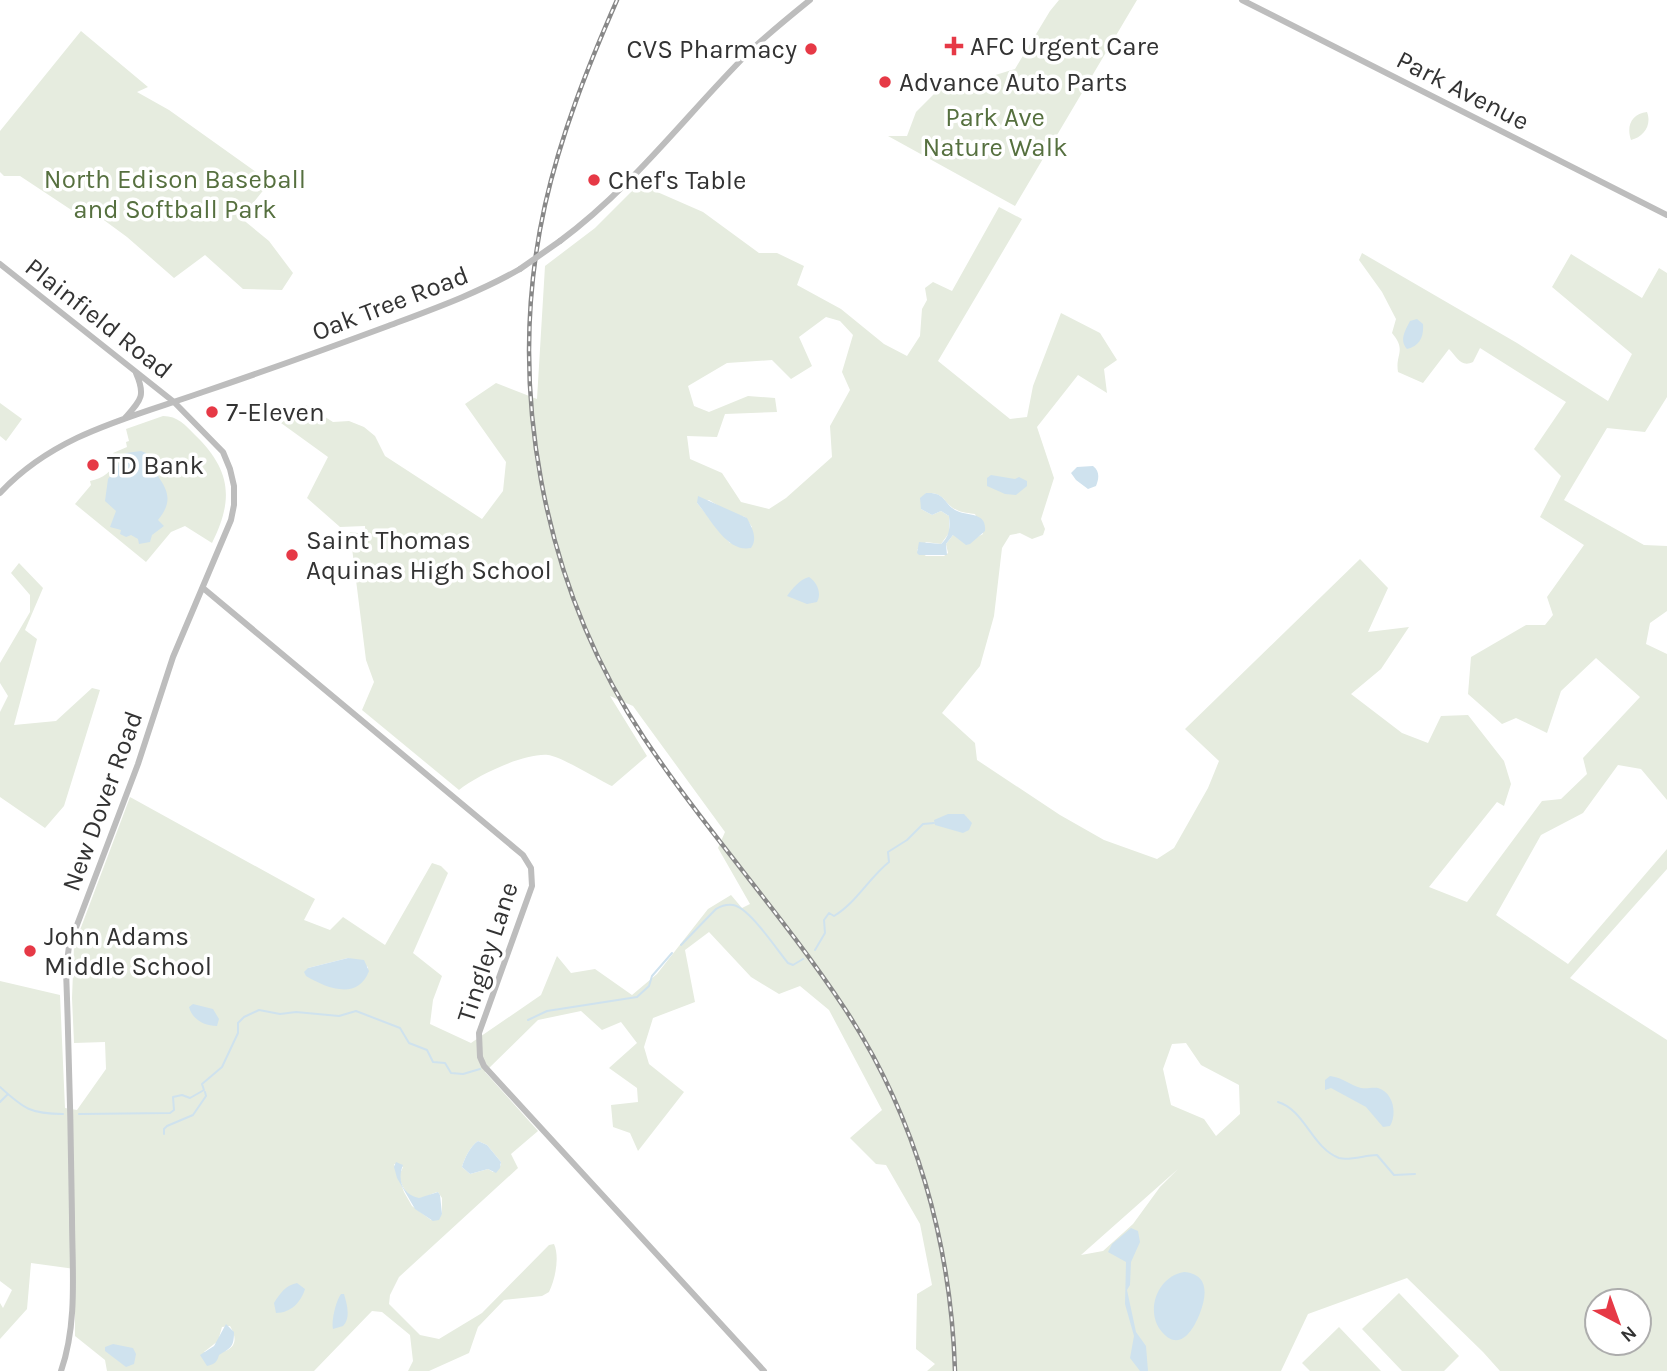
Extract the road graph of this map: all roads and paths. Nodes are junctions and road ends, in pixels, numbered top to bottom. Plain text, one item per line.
1 (810, 0) edge
2 (1242, 0) edge
3 (1667, 215) edge
4 (0, 264) edge
5 (135, 371) junction
6 (174, 402) junction
7 (124, 419) junction
8 (0, 493) edge
9 (202, 588) junction
10 (61, 1371) edge
11 (764, 1371) edge

1 - 6 street, Oak Tree Road, bridge
2 - 3 street, Park Avenue
4 - 5 street, Plainfield Road
5 - 6 street, Plainfield Road
5 - 7 street
6 - 7 street, Oak Tree Road
6 - 9 street, New Dover Road
7 - 8 street, Oak Tree Road
9 - 10 street, New Dover Road
9 - 11 street, Tingley Lane

